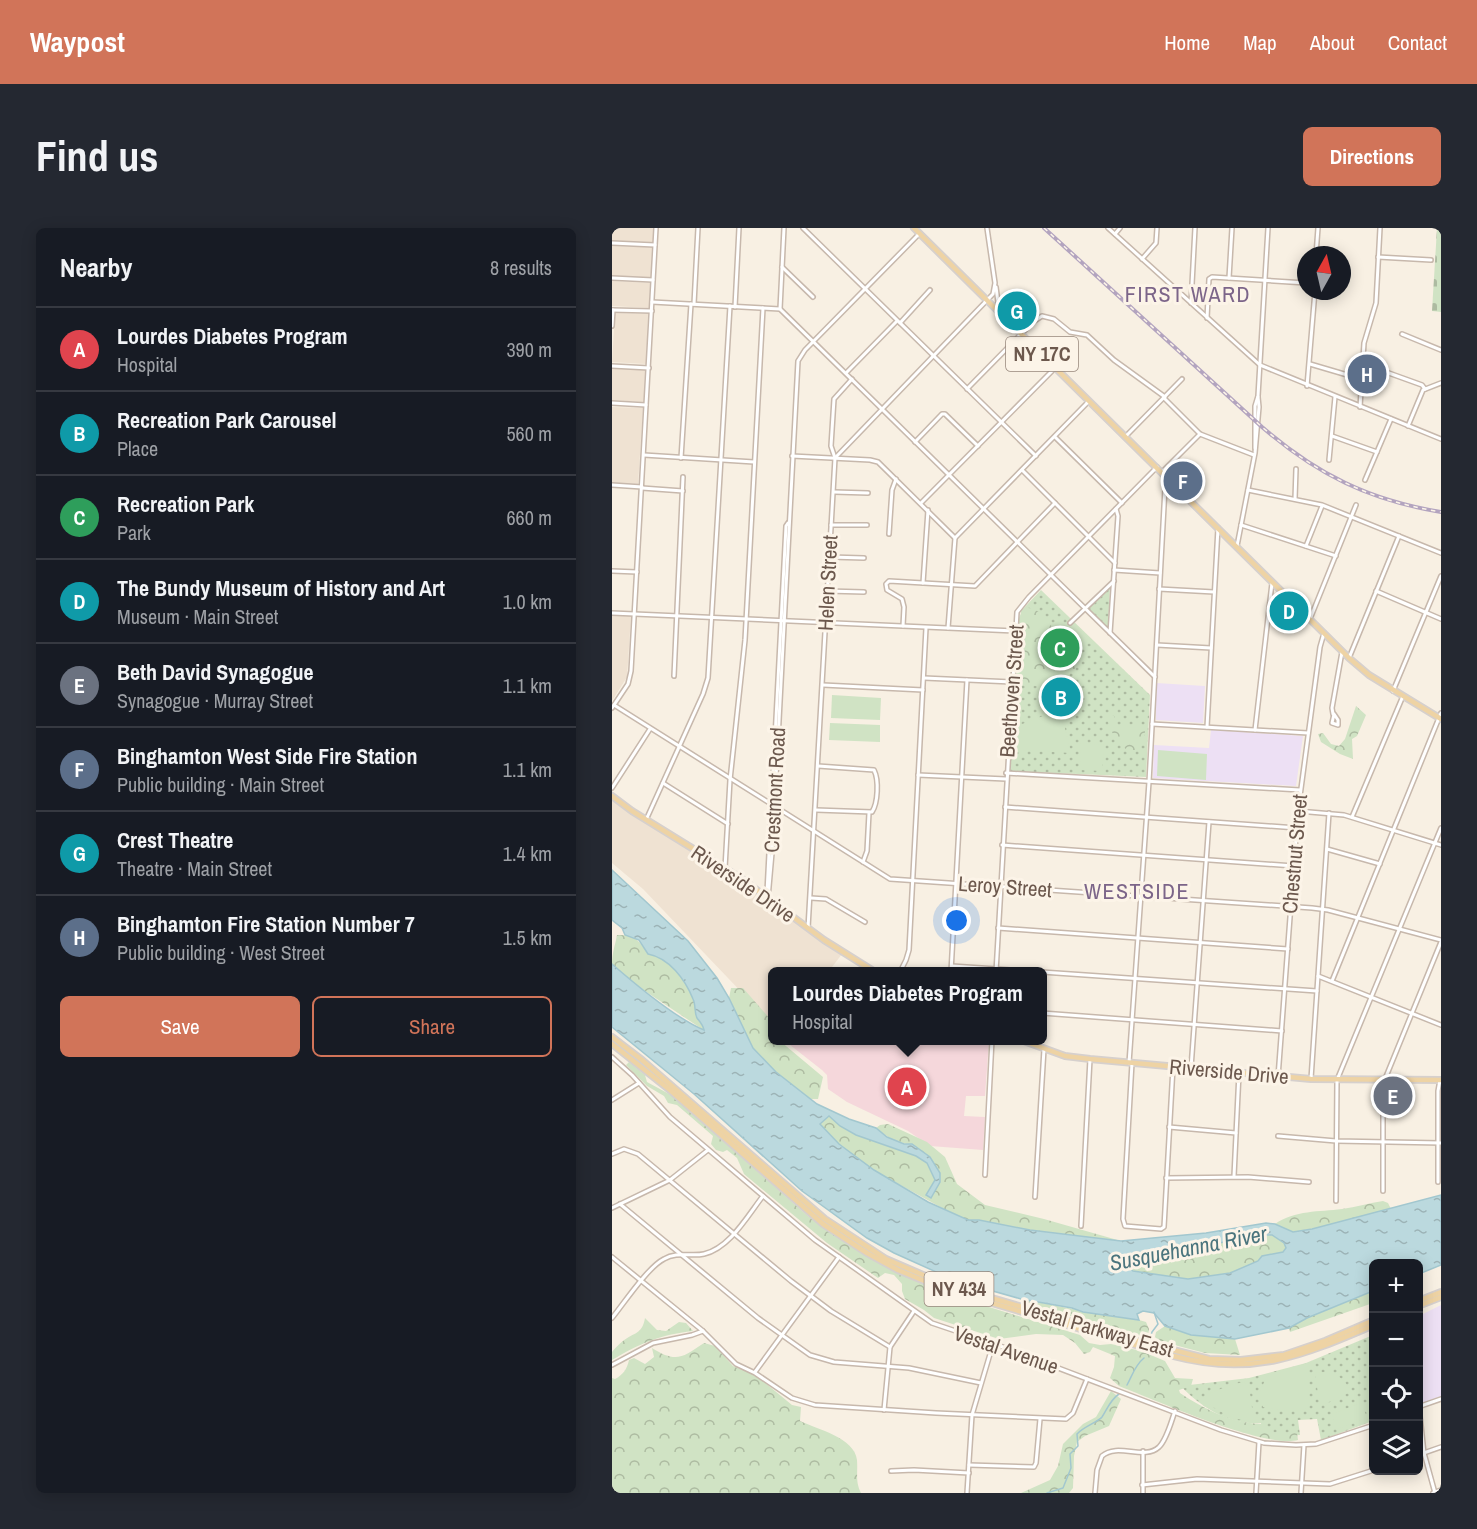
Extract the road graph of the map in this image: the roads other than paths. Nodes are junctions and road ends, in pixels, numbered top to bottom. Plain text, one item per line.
1 (656, 228) edge
2 (698, 228) edge
3 (739, 228) edge
4 (784, 228) edge
5 (803, 228) edge
6 (914, 228) edge
7 (987, 228) edge
8 (1108, 228) edge
9 (1120, 228) edge
10 (1157, 228) edge
11 (1195, 228) edge
12 (1232, 228) edge
13 (1268, 228) edge
14 (1318, 228) edge
15 (1380, 228) edge
16 (919, 234) junction
17 (1115, 234) junction
18 (612, 243) edge
19 (655, 245) junction
20 (1317, 246) edge
21 (1378, 257) junction
22 (1142, 259) junction
23 (1431, 260) dead end
24 (782, 267) junction
25 (612, 278) edge
26 (1229, 278) junction
27 (654, 280) junction
28 (1265, 281) junction
29 (995, 283) junction
30 (1297, 283) edge
31 (866, 290) junction
32 (930, 290) dead end
33 (813, 297) dead end
34 (988, 300) junction
35 (1314, 300) edge
36 (652, 302) junction
37 (1191, 303) junction
38 (692, 304) junction
39 (732, 306) junction
40 (763, 308) junction
41 (780, 309) junction
42 (613, 310) edge
43 (652, 311) junction
44 (999, 312) junction
45 (1207, 318) junction
46 (898, 322) junction
47 (612, 326) edge
48 (1022, 334) junction
49 (1402, 334) dead end
50 (814, 342) junction
51 (1441, 350) edge
52 (933, 356) junction
53 (1362, 363) junction
54 (1310, 364) junction
55 (1260, 365) junction
56 (612, 366) edge
57 (1056, 367) junction
58 (649, 368) junction
59 (846, 373) junction
60 (852, 379) junction
61 (1182, 379) dead end
62 (1361, 379) junction
63 (1441, 383) edge
64 (1307, 386) junction
65 (967, 389) junction
66 (1425, 389) junction
67 (1164, 397) junction
68 (1335, 397) junction
69 (1090, 400) junction
70 (612, 404) edge
71 (646, 405) junction
72 (1360, 407) junction
73 (882, 408) junction
74 (1391, 419) junction
75 (1001, 422) junction
76 (1408, 426) junction
77 (1200, 434) junction
78 (1055, 436) junction
79 (1126, 436) junction
80 (1332, 436) junction
81 (1441, 439) edge
82 (915, 442) junction
83 (978, 446) junction
84 (1377, 452) junction
85 (644, 455) junction
86 (1254, 455) junction
87 (792, 456) junction
88 (1036, 456) junction
89 (681, 458) junction
90 (835, 458) junction
91 (721, 460) junction
92 (1329, 460) dead end
93 (754, 462) junction
94 (1157, 467) junction
95 (1296, 469) dead end
96 (1022, 470) junction
97 (1162, 472) junction
98 (949, 476) junction
99 (683, 477) dead end
100 (896, 479) junction
101 (1170, 480) junction
102 (1365, 480) dead end
103 (612, 484) edge
104 (642, 487) junction
105 (1248, 490) junction
106 (682, 491) junction
107 (833, 492) junction
108 (868, 493) dead end
109 (1295, 499) junction
110 (921, 503) junction
111 (1055, 503) junction
112 (1122, 503) junction
113 (1322, 505) junction
114 (1356, 505) dead end
115 (983, 509) junction
116 (1116, 509) junction
117 (928, 510) junction
118 (1352, 517) junction
119 (831, 525) junction
120 (867, 525) dead end
121 (1241, 525) junction
122 (1218, 527) junction
123 (889, 534) dead end
124 (1399, 536) junction
125 (1089, 537) junction
126 (955, 538) junction
127 (1017, 542) junction
128 (1237, 546) junction
129 (1305, 546) junction
130 (1441, 553) edge
131 (829, 556) junction
132 (1337, 556) junction
133 (864, 558) dead end
134 (1115, 563) junction
135 (1114, 570) junction
136 (612, 572) edge
137 (636, 572) junction
138 (1160, 573) junction
139 (1051, 575) junction
140 (1441, 576) edge
141 (1114, 580) junction
142 (1272, 581) junction
143 (923, 583) junction
144 (950, 585) junction
145 (1159, 589) junction
146 (827, 591) junction
147 (1376, 591) junction
148 (864, 592) dead end
149 (1214, 592) junction
150 (1085, 608) junction
151 (612, 613) edge
152 (1426, 613) junction
153 (634, 614) junction
154 (677, 616) junction
155 (712, 617) junction
156 (746, 619) junction
157 (1310, 619) junction
158 (1441, 619) edge
159 (783, 621) junction
160 (825, 622) junction
161 (1070, 623) dead end
162 (903, 626) junction
163 (926, 627) junction
164 (948, 628) junction
165 (1015, 631) junction
166 (1110, 633) junction
167 (1324, 633) junction
168 (1157, 645) junction
169 (1211, 648) junction
170 (1342, 652) junction
171 (1349, 658) junction
172 (674, 676) dead end
173 (1155, 677) junction
174 (923, 678) junction
175 (967, 680) junction
176 (1012, 682) junction
177 (822, 685) junction
178 (923, 690) junction
179 (1393, 691) junction
180 (1403, 696) junction
181 (613, 706) edge
182 (1333, 714) dead end
183 (1440, 717) edge
184 (1152, 724) junction
185 (1207, 727) junction
186 (650, 729) junction
187 (1255, 730) junction
188 (1308, 733) junction
189 (679, 747) junction
190 (818, 766) junction
191 (1006, 773) junction
192 (918, 775) junction
193 (962, 777) junction
194 (1006, 779) junction
195 (730, 780) junction
196 (1149, 782) junction
197 (663, 783) junction
198 (612, 788) edge
199 (1300, 790) junction
200 (612, 796) edge
201 (773, 805) junction
202 (1005, 807) junction
203 (816, 810) junction
204 (1298, 811) junction
205 (869, 813) junction
206 (1329, 813) junction
207 (1146, 817) junction
208 (1353, 817) junction
209 (646, 820) junction
210 (1209, 822) junction
211 (728, 824) junction
212 (1297, 828) junction
213 (1441, 828) edge
214 (1393, 830) junction
215 (814, 831) junction
216 (1435, 843) junction
217 (1002, 845) junction
218 (1441, 845) edge
219 (1327, 849) junction
220 (1144, 855) junction
221 (1206, 859) junction
222 (863, 862) junction
223 (1380, 864) junction
224 (1294, 866) junction
225 (725, 868) junction
226 (913, 881) junction
227 (956, 884) junction
228 (1000, 887) junction
229 (1141, 896) junction
230 (768, 898) junction
231 (811, 898) junction
232 (1203, 901) junction
233 (1291, 907) junction
234 (1323, 910) junction
235 (1357, 918) junction
236 (865, 922) dead end
237 (808, 928) junction
238 (998, 928) junction
239 (1400, 929) junction
240 (1137, 938) junction
241 (1441, 941) edge
242 (1200, 942) junction
243 (1288, 949) junction
244 (952, 966) joint
245 (867, 967) edge
246 (903, 967) edge
247 (963, 967) edge
248 (996, 967) edge
249 (1047, 973) edge
250 (1318, 976) junction
251 (1134, 979) junction
252 (1332, 981) junction
253 (1197, 983) junction
254 (1285, 989) junction
255 (1317, 991) junction
256 (1372, 997) junction
257 (1047, 1013) edge
258 (1412, 1013) junction
259 (1132, 1020) junction
260 (1441, 1024) edge
261 (1194, 1025) junction
262 (1282, 1031) junction
263 (612, 1037) edge
264 (612, 1044) edge
265 (992, 1045) edge
266 (1032, 1045) edge
267 (1044, 1049) junction
268 (612, 1057) edge
269 (1090, 1059) junction
270 (1130, 1063) junction
271 (1173, 1067) junction
272 (1191, 1068) junction
273 (1239, 1073) junction
274 (1278, 1077) junction
275 (1311, 1079) junction
276 (1441, 1079) edge
277 (1337, 1080) junction
278 (1384, 1080) junction
279 (639, 1083) junction
280 (612, 1100) edge
281 (1169, 1127) junction
282 (1236, 1133) junction
283 (1278, 1136) dead end
284 (1336, 1141) junction
285 (1383, 1143) junction
286 (1439, 1143) edge
287 (708, 1150) junction
288 (612, 1154) edge
289 (985, 1175) dead end
290 (1234, 1176) junction
291 (1166, 1178) junction
292 (670, 1180) junction
293 (1309, 1182) dead end
294 (1438, 1182) dead end
295 (1383, 1191) dead end
296 (763, 1196) junction
297 (1035, 1197) dead end
298 (1336, 1201) dead end
299 (620, 1204) junction
300 (612, 1208) edge
301 (1081, 1226) dead end
302 (733, 1234) junction
303 (681, 1254) junction
304 (612, 1257) edge
305 (839, 1257) junction
306 (642, 1281) junction
307 (1441, 1292) edge
308 (811, 1296) junction
309 (1441, 1296) edge
310 (1423, 1299) edge
311 (1423, 1304) edge
312 (914, 1311) junction
313 (612, 1318) edge
314 (1369, 1322) edge
315 (1369, 1327) edge
316 (703, 1331) junction
317 (782, 1335) junction
318 (993, 1344) junction
319 (890, 1347) junction
320 (612, 1365) edge
321 (887, 1366) junction
322 (755, 1373) junction
323 (1087, 1379) junction
324 (981, 1383) junction
325 (1441, 1399) edge
326 (1423, 1406) edge
327 (884, 1410) junction
328 (1175, 1411) junction
329 (972, 1415) junction
330 (1040, 1419) junction
331 (1421, 1421) edge
332 (1369, 1427) edge
333 (1259, 1442) junction
334 (1304, 1446) junction
335 (1441, 1447) edge
336 (1143, 1451) junction
337 (1424, 1453) junction
338 (969, 1465) junction
339 (891, 1471) dead end
340 (1369, 1472) edge
341 (969, 1473) junction
342 (1257, 1481) junction
343 (1302, 1484) junction
344 (1142, 1485) junction
345 (1441, 1490) edge
346 (967, 1493) edge
347 (1095, 1493) edge
348 (1143, 1493) edge
349 (1256, 1493) edge
350 (1301, 1493) edge
351 (1434, 1493) edge

1 - 19 street
2 - 38 street
3 - 39 street
4 - 24 street
5 - 31 street
6 - 16 main road, NY 17C
7 - 29 street
8 - 17 street
9 - 17 street
10 - 22 street
11 - 37 street
12 - 26 street
13 - 28 street
14 - 20 street
15 - 21 street
16 - 31 street, Crestmont Road
16 - 34 main road, NY 17C
17 - 22 street
18 - 19 street
19 - 27 street
21 - 23 street
21 - 53 street
22 - 37 street
24 - 33 street
24 - 41 street
25 - 27 street
26 - 28 street
26 - 45 street
27 - 36 street
28 - 30 street
28 - 55 street
29 - 34 street
29 - 44 street
31 - 46 street
31 - 50 street, Crestmont Road
32 - 46 street
34 - 44 main road, NY 17C
34 - 52 street
35 - 54 street
36 - 38 street
36 - 43 street
37 - 45 street
38 - 39 street
38 - 89 street
39 - 40 street
39 - 91 street
40 - 41 street
40 - 93 street
41 - 50 street
42 - 43 street
42 - 47 street
43 - 58 street
44 - 48 main road, NY 17C
45 - 55 street
46 - 52 street
46 - 59 street
48 - 57 main road, NY 17C
48 - 65 street
48 - 67 street
49 - 51 street
50 - 59 street
50 - 87 street, Crestmont Road
52 - 65 street
52 - 73 street
53 - 62 street
53 - 66 street
54 - 62 street
54 - 64 street
55 - 64 street
55 - 86 street
56 - 58 street
57 - 69 main road, NY 17C
57 - 75 street
58 - 71 street
59 - 60 street
60 - 73 street
60 - 90 street, Helen Street
61 - 67 street
62 - 72 street
63 - 66 street
64 - 68 street
65 - 75 street
66 - 76 street
67 - 77 street
67 - 79 street
68 - 72 street
68 - 80 street
69 - 78 street
69 - 79 main road, NY 17C
70 - 71 street
71 - 85 street
72 - 74 street
73 - 82 street
73 - 90 street
74 - 76 street
74 - 84 street
75 - 83 street
75 - 88 street
76 - 81 street
77 - 86 street
77 - 97 street
78 - 88 street
78 - 112 street
79 - 94 main road, NY 17C
80 - 84 street
80 - 92 street
82 - 83 street
82 - 98 street
83 - 98 street
84 - 102 street
85 - 89 street
85 - 104 street
86 - 105 street
87 - 90 street
87 - 159 street, Crestmont Road
88 - 96 street
89 - 91 street
90 - 100 street
90 - 107 street, Helen Street
91 - 93 street
91 - 155 street
93 - 156 street
94 - 97 main road, NY 17C
94 - 112 street, Beethoven Street
95 - 109 street
96 - 111 street
96 - 115 street
97 - 101 main road, NY 17C
98 - 110 street
98 - 115 street
99 - 106 street
100 - 110 street
100 - 123 street
101 - 122 main road, NY 17C
101 - 138 street
103 - 104 street
104 - 106 street
104 - 137 street
105 - 109 street
105 - 121 street
106 - 154 street
107 - 108 street
107 - 119 street, Helen Street
109 - 113 street
110 - 117 street
111 - 125 street
111 - 127 street
112 - 116 street, Beethoven Street
113 - 118 street
113 - 129 street
114 - 118 street
115 - 126 street
115 - 127 street
116 - 125 street, Beethoven Street
116 - 134 street
117 - 126 street
117 - 143 street
118 - 124 street
118 - 132 street
119 - 120 street
119 - 131 street, Helen Street
121 - 128 street
121 - 129 street
122 - 128 main road, NY 17C
122 - 149 street
124 - 130 street
124 - 147 street
125 - 134 street
125 - 139 street, Beethoven Street
126 - 144 street
127 - 139 street
127 - 144 street
128 - 142 main road, NY 17C
129 - 132 street
131 - 133 street
131 - 146 street, Helen Street
132 - 157 street
134 - 135 street
135 - 138 street
135 - 141 street
136 - 137 street
137 - 153 street
138 - 145 street
139 - 150 street
139 - 165 street, Beethoven Street
140 - 152 street
141 - 150 street
141 - 166 street
142 - 157 main road, NY 17C
142 - 187 street
143 - 144 street
143 - 162 street
144 - 164 street
145 - 149 street
145 - 168 street
146 - 148 street
146 - 160 street, Helen Street
147 - 152 street
147 - 171 street
149 - 169 street
150 - 161 street
150 - 166 street
151 - 153 street
152 - 158 street
152 - 179 street
153 - 154 street
153 - 181 street
154 - 155 street
154 - 172 street
155 - 156 street
155 - 189 street
156 - 159 street
156 - 195 street
157 - 167 main road, NY 17C
159 - 160 street
159 - 201 street, Crestmont Road
160 - 162 street
160 - 177 street, Helen Street
162 - 163 street
163 - 164 street
163 - 174 street
164 - 165 street
165 - 176 street, Beethoven Street
166 - 173 street
167 - 170 main road, NY 17C
167 - 188 street, Chestnut Street
168 - 169 street
168 - 173 street
169 - 185 street
170 - 171 main road, NY 17C
170 - 182 street
171 - 179 main road, NY 17C
173 - 184 street
174 - 175 street
174 - 178 street
175 - 176 street
175 - 193 street
176 - 191 street, Beethoven Street
177 - 178 street
177 - 190 street, Helen Street
178 - 192 street
179 - 180 main road, NY 17C
180 - 183 main road, NY 17C
180 - 208 street
181 - 186 street, Leroy Street
183 - 214 street
184 - 185 street
184 - 196 street
185 - 187 street
186 - 189 street, Leroy Street
186 - 198 street
187 - 188 street
188 - 199 street, Chestnut Street
189 - 195 street, Leroy Street
189 - 197 street
190 - 203 street, Helen Street
190 - 205 street
191 - 194 street, Beethoven Street
191 - 196 street
192 - 193 street
192 - 226 street
193 - 194 street
193 - 227 street
194 - 202 street, Beethoven Street
195 - 201 street, Leroy Street
195 - 211 street
196 - 199 street
196 - 207 street
197 - 209 street
197 - 211 street
199 - 204 street, Chestnut Street
200 - 209 main road, Riverside Drive
201 - 215 street, Leroy Street
201 - 230 street, Crestmont Road
202 - 207 street
202 - 217 street, Beethoven Street
203 - 205 street
203 - 215 street, Helen Street
204 - 206 street
204 - 212 street, Chestnut Street
205 - 222 street
206 - 208 street
206 - 219 street
207 - 210 street
207 - 220 street
208 - 214 street
209 - 225 main road, Riverside Drive
210 - 212 street
210 - 221 street
211 - 225 street
212 - 224 street, Chestnut Street
213 - 216 street
214 - 216 street
214 - 223 street
215 - 222 street, Leroy Street
215 - 231 street, Helen Street
216 - 218 street
216 - 239 street
217 - 220 street
217 - 228 street, Beethoven Street
219 - 223 street
219 - 234 street
220 - 221 street
220 - 229 street
221 - 224 street
221 - 232 street
222 - 226 street, Leroy Street
223 - 235 street
224 - 233 street, Chestnut Street
225 - 230 main road, Riverside Drive
226 - 227 street, Leroy Street
226 - 246 street
227 - 228 street, Leroy Street
227 - 244 street
228 - 229 street, Leroy Street
228 - 238 street, Beethoven Street
229 - 232 street, Leroy Street
229 - 240 street
230 - 237 main road, Riverside Drive
231 - 236 street
231 - 237 street, Helen Street
232 - 233 street, Leroy Street
232 - 242 street
233 - 234 street, Leroy Street
233 - 243 street, Chestnut Street
234 - 235 street, Leroy Street
234 - 250 street
235 - 239 street, Leroy Street
235 - 252 street
237 - 245 main road, Riverside Drive
238 - 240 street
238 - 248 street, Beethoven Street
239 - 241 street, Leroy Street
239 - 256 street
240 - 242 street
240 - 251 street
241 - 258 street
242 - 243 street
242 - 253 street
243 - 254 street, Chestnut Street
244 - 247 street
249 - 251 street
250 - 252 street
250 - 255 street
251 - 253 street
251 - 259 street
252 - 256 street
253 - 254 street
253 - 261 street
254 - 255 street
254 - 262 street, Chestnut Street
255 - 275 street
256 - 258 street
256 - 277 street
257 - 259 street
258 - 260 street
258 - 278 street
259 - 261 street
259 - 270 street
261 - 262 street
261 - 272 street
262 - 274 street, Chestnut Street
263 - 314 main road, Vestal Parkway East / NY 434
264 - 315 main road, Vestal Parkway East / NY 434
265 - 289 street
266 - 267 main road, Riverside Drive
267 - 269 main road, Riverside Drive
267 - 297 street
268 - 279 street, Vestal Avenue
269 - 270 main road, Riverside Drive
269 - 301 street
270 - 271 main road, Riverside Drive
270 - 291 street
271 - 272 main road, Riverside Drive
271 - 281 street
272 - 273 main road, Riverside Drive
273 - 274 main road, Riverside Drive
273 - 282 street
274 - 275 main road, Riverside Drive
275 - 277 main road, Riverside Drive
276 - 278 main road, Riverside Drive
276 - 286 street
277 - 278 main road, Riverside Drive
277 - 284 street
278 - 285 street
279 - 280 street
279 - 287 street, Vestal Avenue
281 - 282 street
281 - 291 street
282 - 290 street
283 - 284 street
284 - 285 street
284 - 298 street
285 - 286 street
285 - 295 street
286 - 294 street
287 - 292 street
287 - 296 street, Vestal Avenue
288 - 292 street
290 - 291 street
290 - 293 street
292 - 299 street
292 - 302 street
296 - 302 street
296 - 305 street, Vestal Avenue
299 - 300 street
299 - 303 street
302 - 303 street
302 - 308 street
303 - 306 street
303 - 317 street
304 - 306 street
305 - 308 street
305 - 312 street, Vestal Avenue
306 - 313 street
306 - 316 street
307 - 310 main road
308 - 317 street
308 - 319 street
309 - 311 main road
312 - 318 street, Vestal Avenue
312 - 319 street
316 - 320 street
316 - 322 street
317 - 321 street
317 - 322 street
318 - 323 street, Vestal Avenue
318 - 324 street
319 - 321 street
321 - 324 street
321 - 327 street
322 - 327 street
323 - 328 street, Vestal Avenue
323 - 330 street
324 - 329 street
325 - 326 street
327 - 329 street
328 - 333 street, Vestal Avenue
328 - 336 street
329 - 330 street
329 - 338 street
330 - 338 street
331 - 337 street
332 - 334 street, Vestal Avenue
333 - 334 street, Vestal Avenue
333 - 342 street
334 - 343 street
335 - 337 street
336 - 344 street
336 - 347 street
337 - 351 street
338 - 341 street
339 - 341 street
340 - 343 street
341 - 346 street
342 - 343 street
342 - 344 street
342 - 349 street
343 - 350 street
344 - 348 street
345 - 351 street

